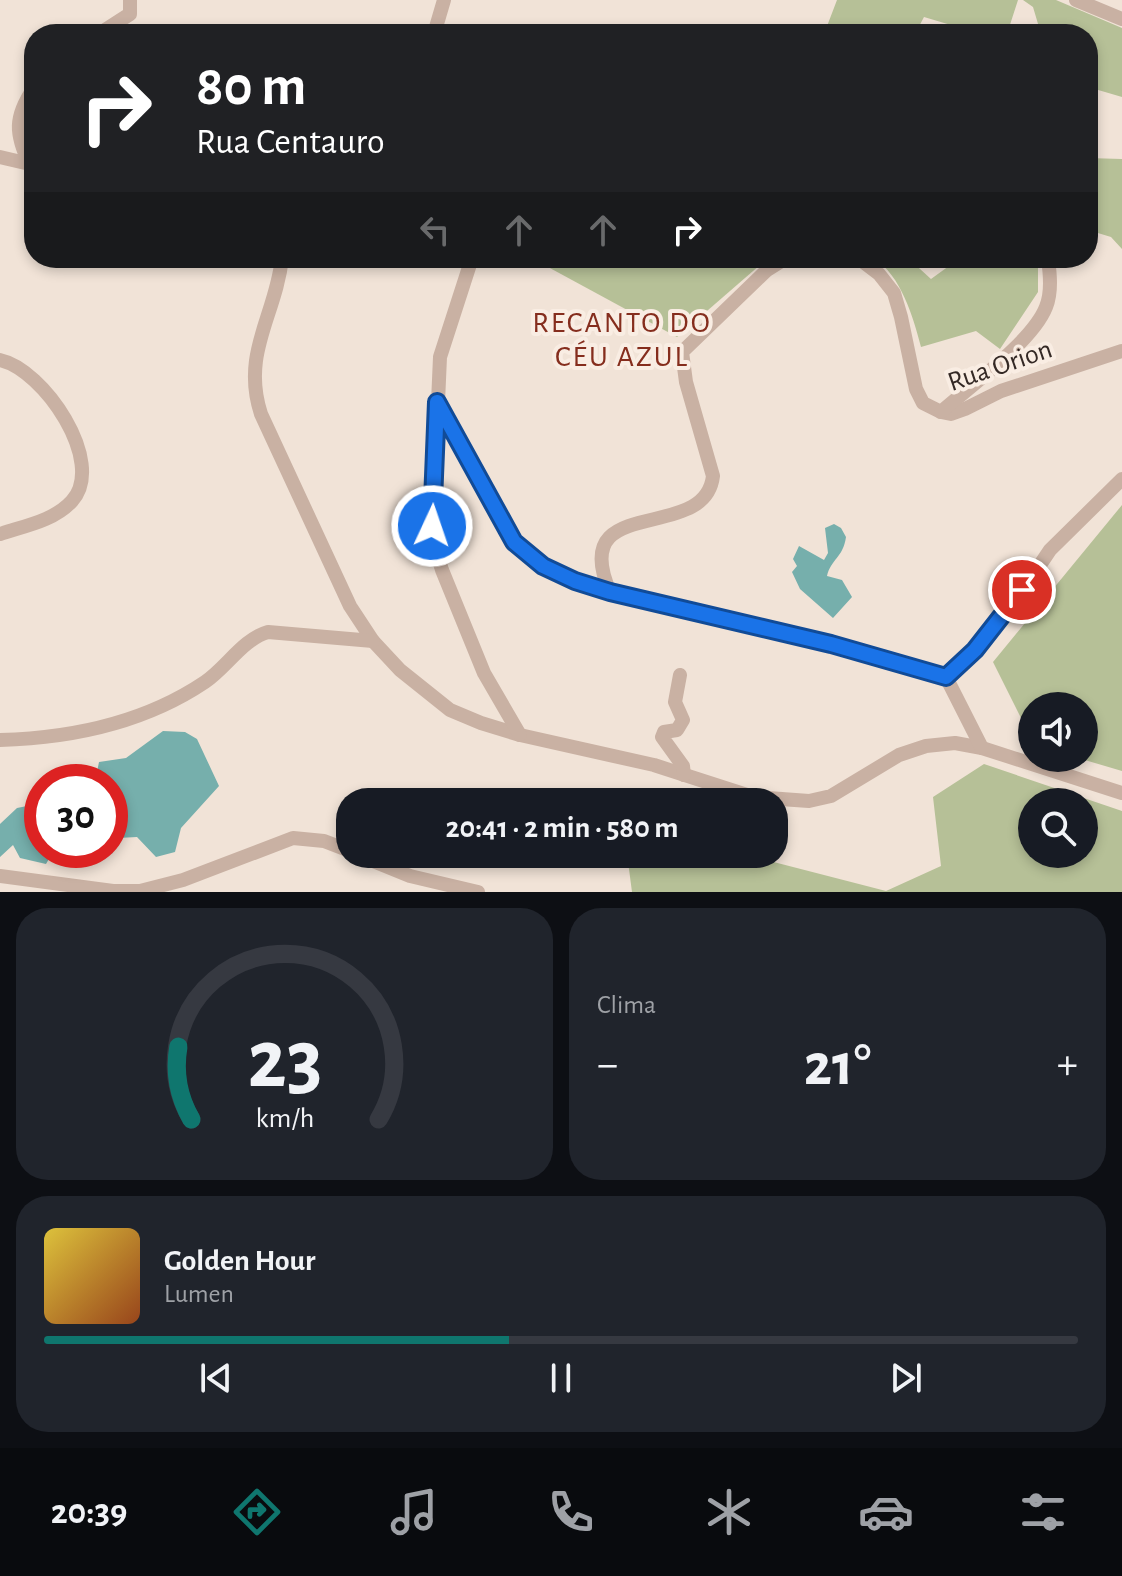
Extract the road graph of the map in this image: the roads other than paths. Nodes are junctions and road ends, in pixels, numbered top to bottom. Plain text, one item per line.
1 (130, 0) edge
2 (444, 0) edge
3 (1076, 0) edge
4 (1122, 19) edge
5 (114, 24) edge
6 (437, 24) edge
7 (24, 106) edge
8 (24, 151) edge
9 (0, 157) edge
10 (24, 163) edge
11 (280, 268) edge
12 (469, 268) edge
13 (770, 268) edge
14 (871, 268) edge
15 (1049, 268) edge
16 (1122, 351) edge
17 (0, 360) edge
18 (437, 402) junction
19 (941, 412) junction
20 (1122, 479) edge
21 (0, 534) edge
22 (610, 592) junction
23 (373, 641) junction
24 (680, 675) dead end
25 (946, 677) junction
26 (520, 735) junction
27 (0, 740) edge
28 (982, 748) junction
29 (684, 775) junction
30 (1122, 793) edge
31 (336, 846) edge
32 (390, 868) edge
33 (0, 876) edge
34 (478, 892) edge

1 - 5 street
2 - 6 street
3 - 4 street
7 - 8 street
9 - 10 street
11 - 23 street
12 - 18 street
13 - 22 street
14 - 19 street, Rua Orion
15 - 19 street
16 - 19 street, Rua Orion
17 - 21 street
18 - 22 street
18 - 26 street
20 - 25 street
22 - 25 street
23 - 26 street
23 - 27 street
24 - 29 street
25 - 28 street
26 - 29 street
28 - 29 street
28 - 30 street
31 - 33 street
32 - 34 street

